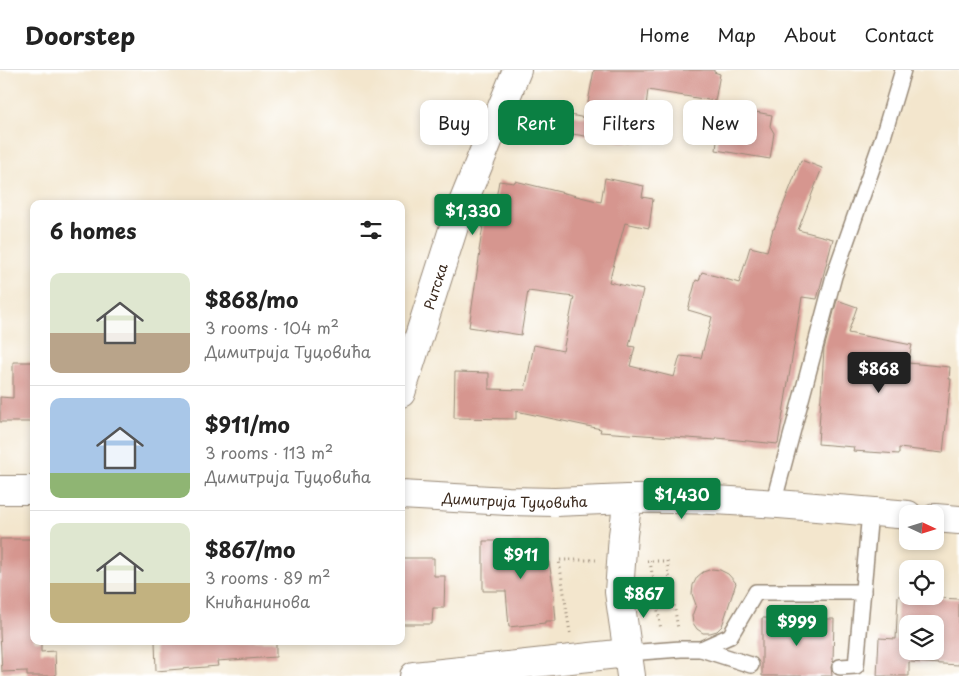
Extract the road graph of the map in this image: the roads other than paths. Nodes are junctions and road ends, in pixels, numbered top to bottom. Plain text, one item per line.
1 (517, 70) edge
2 (903, 70) edge
3 (405, 379) edge
4 (0, 490) edge
5 (30, 490) edge
6 (405, 495) edge
7 (628, 498) junction
8 (773, 504) junction
9 (870, 512) junction
10 (899, 514) edge
11 (944, 519) edge
12 (959, 520) edge
13 (863, 592) junction
14 (700, 649) junction
15 (629, 664) edge
16 (751, 665) dead end
17 (840, 667) dead end
18 (414, 676) edge

1 - 3 street, Ритска
2 - 8 lane
4 - 5 street
6 - 7 street, Димитрија Туцовића
7 - 8 street, Димитрија Туцовића
7 - 15 street
8 - 9 street
9 - 10 street
9 - 13 lane
11 - 12 street
13 - 14 lane
13 - 17 lane
14 - 15 lane
14 - 16 lane
15 - 18 street

